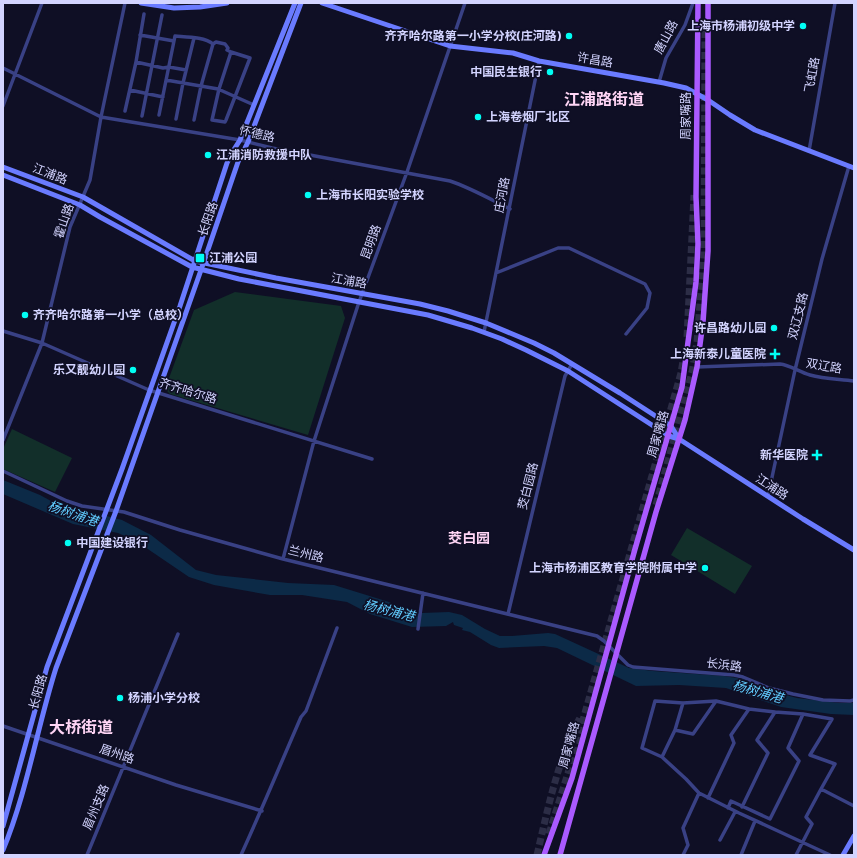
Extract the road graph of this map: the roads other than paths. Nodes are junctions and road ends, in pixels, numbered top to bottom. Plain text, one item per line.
1 (42, 3) edge
2 (125, 3) edge
3 (141, 3) edge
4 (227, 3) edge
5 (295, 3) edge
6 (301, 3) edge
7 (322, 3) edge
8 (465, 3) edge
9 (693, 3) edge
10 (698, 3) edge
11 (708, 3) edge
12 (835, 3) edge
13 (201, 5) edge
14 (144, 14) dead end
15 (162, 15) dead end
16 (140, 35) junction
17 (158, 38) junction
18 (194, 38) junction
19 (174, 41) junction
20 (213, 44) junction
21 (450, 46) junction
22 (231, 52) junction
23 (539, 61) junction
24 (136, 62) junction
25 (152, 65) junction
26 (168, 67) junction
27 (3, 68) edge
28 (186, 70) junction
29 (15, 74) junction
30 (166, 80) junction
31 (658, 82) junction
32 (183, 83) junction
33 (201, 86) junction
34 (219, 89) junction
35 (130, 90) junction
36 (146, 93) junction
37 (696, 93) junction
38 (235, 96) junction
39 (163, 97) junction
40 (708, 100) junction
41 (254, 105) junction
42 (3, 106) edge
43 (125, 112) dead end
44 (159, 115) dead end
45 (142, 116) dead end
46 (101, 117) junction
47 (176, 119) dead end
48 (194, 120) dead end
49 (240, 140) junction
50 (248, 142) junction
51 (809, 151) junction
52 (3, 167) edge
53 (851, 167) edge
54 (407, 172) junction
55 (3, 175) edge
56 (83, 197) junction
57 (80, 205) junction
58 (510, 209) junction
59 (195, 261) junction
60 (204, 264) junction
61 (192, 267) junction
62 (201, 270) junction
63 (496, 273) junction
64 (362, 294) junction
65 (359, 302) junction
66 (486, 323) junction
67 (3, 331) edge
68 (484, 332) junction
69 (626, 334) dead end
70 (42, 343) junction
71 (572, 364) junction
72 (697, 367) junction
73 (795, 370) junction
74 (568, 371) junction
75 (854, 380) edge
76 (149, 390) junction
77 (158, 393) junction
78 (671, 426) junction
79 (669, 436) junction
80 (679, 439) junction
81 (3, 440) edge
82 (314, 441) junction
83 (372, 459) dead end
84 (3, 471) edge
85 (768, 496) junction
86 (107, 509) junction
87 (116, 511) junction
88 (854, 550) edge
89 (283, 559) junction
90 (423, 593) junction
91 (508, 614) junction
92 (337, 628) dead end
93 (418, 629) dead end
94 (178, 634) dead end
95 (608, 645) junction
96 (617, 655) junction
97 (854, 700) edge
98 (716, 701) junction
99 (683, 702) junction
100 (748, 709) junction
101 (774, 712) junction
102 (803, 714) junction
103 (3, 726) edge
104 (675, 730) junction
105 (29, 734) junction
106 (36, 736) junction
107 (662, 757) junction
108 (124, 766) junction
109 (821, 790) junction
110 (699, 793) junction
111 (708, 798) junction
112 (742, 806) junction
113 (854, 806) edge
114 (728, 808) junction
115 (262, 811) junction
116 (735, 812) junction
117 (755, 821) junction
118 (3, 826) edge
119 (854, 836) edge
120 (720, 840) dead end
121 (802, 843) junction
122 (3, 850) edge
123 (87, 855) edge
124 (241, 855) edge
125 (544, 855) edge
126 (560, 855) edge
127 (683, 855) edge
128 (741, 855) edge
129 (796, 855) edge
130 (830, 855) edge
131 (843, 855) edge

1 - 29 street
2 - 46 street, 霍山路
3 - 13 main road
4 - 13 main road
5 - 41 main road, 长阳路
6 - 50 main road, 长阳路
7 - 21 main road, 许昌路
8 - 21 street, 昆明路
9 - 31 street, 唐山路
10 - 37 main road, 周家嘴路
11 - 40 main road, 周家嘴路
12 - 51 street, 飞虹路
14 - 16 street
15 - 17 street
16 - 17 street
16 - 24 street
17 - 19 street
17 - 25 street
18 - 19 street
18 - 20 street
18 - 28 street
19 - 26 street
20 - 22 street
20 - 33 street
21 - 23 main road, 许昌路
21 - 54 street, 昆明路
22 - 34 street
22 - 38 street
23 - 31 main road, 许昌路
23 - 58 street, 庄河路
24 - 25 street
24 - 35 street
25 - 26 street
25 - 36 street
26 - 28 street
26 - 30 street
27 - 29 street, 怀德路
28 - 32 street
29 - 42 street
29 - 46 street, 怀德路
30 - 32 street
30 - 39 street
31 - 37 main road, 许昌路
32 - 33 street
32 - 47 street
33 - 34 street
33 - 48 street
34 - 38 street
34 - 38 street
35 - 36 street
35 - 43 street
36 - 39 street
36 - 45 street
37 - 40 main road, 许昌路
37 - 78 main road, 周家嘴路
38 - 41 street
39 - 44 street
40 - 51 main road, 许昌路
40 - 72 main road, 周家嘴路
41 - 49 main road, 长阳路
46 - 49 street, 怀德路
46 - 56 street, 霍山路
49 - 50 street, 怀德路
49 - 59 main road, 长阳路
50 - 54 street, 怀德路
50 - 60 main road, 长阳路
51 - 53 main road, 许昌路
52 - 56 main road, 江浦路
53 - 73 street, 双辽支路
54 - 58 street, 怀德路
54 - 64 street, 昆明路
55 - 57 main road, 江浦路
56 - 57 street, 霍山路
56 - 59 main road, 江浦路
57 - 61 main road, 江浦路
57 - 70 street, 霍山路
58 - 63 street, 庄河路
59 - 60 main road, 江浦路
59 - 61 main road, 长阳路
60 - 62 main road, 长阳路
60 - 64 main road, 江浦路
61 - 62 main road, 江浦路
61 - 76 main road, 长阳路
62 - 65 main road, 江浦路
62 - 77 main road, 长阳路
63 - 66 street, 庄河路
63 - 69 street
64 - 65 street, 昆明路
64 - 66 main road, 江浦路
65 - 68 main road, 江浦路
65 - 82 street, 昆明路
66 - 68 street, 庄河路
66 - 71 main road, 江浦路
67 - 70 street, 齐齐哈尔路
68 - 74 main road, 江浦路
70 - 76 street, 齐齐哈尔路
70 - 81 street, 霍山路
71 - 74 street, 茭白园路
71 - 78 main road, 江浦路
72 - 73 street, 双辽路
72 - 80 main road, 周家嘴路
73 - 75 street, 双辽路
73 - 85 street, 双辽支路
74 - 79 main road, 江浦路
74 - 91 street, 茭白园路
76 - 77 street, 齐齐哈尔路
76 - 86 main road, 长阳路
77 - 82 street, 齐齐哈尔路
77 - 87 main road, 长阳路
78 - 79 main road, 周家嘴路
78 - 80 main road, 江浦路
79 - 80 main road, 江浦路
79 - 95 main road, 周家嘴路
80 - 85 main road, 江浦路
80 - 96 main road, 周家嘴路
82 - 83 street, 齐齐哈尔路
82 - 89 street, 昆明路
84 - 86 street, 兰州路
85 - 88 main road, 江浦路
86 - 87 street, 兰州路
86 - 105 main road, 长阳路
87 - 89 street, 兰州路
87 - 106 main road, 长阳路
89 - 90 street, 兰州路
90 - 91 street, 兰州路
90 - 93 street
91 - 95 street, 兰州路
92 - 115 street
94 - 108 street, 眉州支路
95 - 96 street, 长浜路
95 - 125 main road, 周家嘴路
96 - 97 street, 长浜路
96 - 126 main road, 周家嘴路
98 - 99 street
98 - 100 street
98 - 104 street
99 - 104 street
99 - 107 street
100 - 101 street
100 - 111 street
101 - 102 street
101 - 112 street
102 - 109 street
102 - 112 street
103 - 105 street, 眉州路
104 - 107 street
105 - 106 street, 眉州路
105 - 118 main road, 长阳路
106 - 108 street, 眉州路
106 - 122 main road, 长阳路
107 - 110 street
108 - 115 street, 眉州路
108 - 123 street, 眉州支路
109 - 113 street
109 - 121 street
110 - 111 street
110 - 127 street
111 - 114 street
112 - 114 street
114 - 116 street
115 - 124 street
116 - 117 street
116 - 120 street
117 - 121 street
117 - 128 street
119 - 131 main road
121 - 129 street
121 - 130 street

